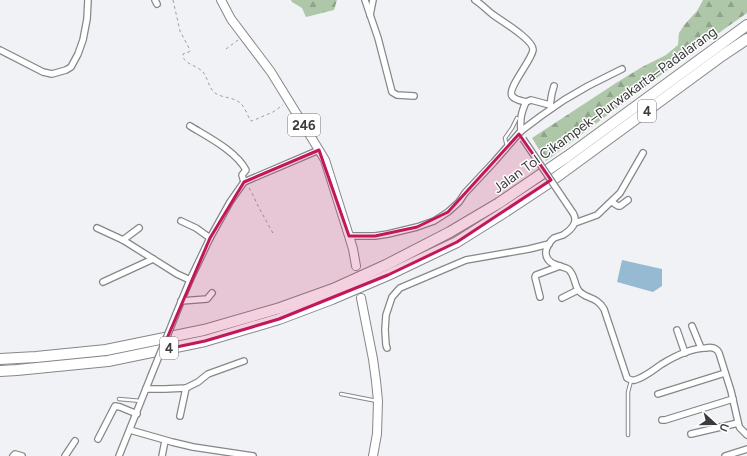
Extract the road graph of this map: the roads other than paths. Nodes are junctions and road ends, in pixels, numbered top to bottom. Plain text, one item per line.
1 (88, 0) edge
2 (221, 0) edge
3 (365, 0) edge
4 (373, 0) edge
5 (475, 0) edge
6 (370, 15) junction
7 (747, 25) edge
8 (747, 39) edge
9 (0, 50) edge
10 (622, 69) dead end
11 (554, 86) dead end
12 (414, 96) dead end
13 (526, 102) junction
14 (551, 107) junction
15 (517, 118) dead end
16 (190, 126) dead end
17 (520, 133) junction
18 (507, 147) junction
19 (319, 150) junction
20 (643, 153) dead end
21 (244, 182) junction
22 (628, 200) dead end
23 (612, 202) junction
24 (181, 221) dead end
25 (575, 223) junction
26 (97, 228) dead end
27 (139, 228) dead end
28 (349, 236) junction
29 (210, 238) junction
30 (124, 240) junction
31 (549, 244) junction
32 (153, 259) junction
33 (356, 266) dead end
34 (560, 266) junction
35 (190, 280) junction
36 (103, 282) dead end
37 (578, 290) junction
38 (212, 293) dead end
39 (540, 297) dead end
40 (362, 298) dead end
41 (562, 298) dead end
42 (181, 301) junction
43 (692, 326) dead end
44 (677, 330) dead end
45 (387, 348) dead end
46 (701, 348) junction
47 (685, 353) junction
48 (0, 359) edge
49 (244, 361) dead end
50 (0, 371) edge
51 (725, 373) junction
52 (631, 381) junction
53 (186, 388) junction
54 (146, 389) junction
55 (341, 394) dead end
56 (658, 394) dead end
57 (119, 399) dead end
58 (733, 399) junction
59 (378, 401) junction
60 (141, 402) junction
61 (137, 414) junction
62 (180, 416) dead end
63 (662, 420) dead end
64 (738, 423) junction
65 (130, 430) junction
66 (691, 434) dead end
67 (628, 435) dead end
68 (747, 435) edge
69 (98, 440) dead end
70 (165, 440) junction
71 (75, 441) dead end
72 (747, 449) edge
73 (13, 456) edge
74 (22, 456) edge
75 (65, 456) edge
76 (119, 456) edge
77 (162, 456) edge
78 (251, 456) edge
79 (373, 456) edge
80 (725, 456) edge

1 - 9 street
2 - 19 main road, 246
3 - 6 street
4 - 6 street
5 - 13 street
6 - 12 street
7 - 48 highway, Jalan Tol Cikampek–Purwakarta–Padalarang / 4
8 - 50 highway, Jalan Tol Cikampek–Purwakarta–Padalarang / 4
10 - 14 street
11 - 14 street
13 - 14 street
13 - 17 street
14 - 17 street
15 - 18 lane
16 - 21 street
17 - 18 street
17 - 25 street, bridge
18 - 28 street
19 - 21 street
19 - 28 main road, 246
20 - 23 street
21 - 29 street
22 - 23 street
23 - 25 street
24 - 29 street
25 - 31 street
26 - 30 street
27 - 30 street
28 - 33 main road, 246
29 - 35 street
30 - 32 street
31 - 34 street
31 - 45 street
32 - 35 street
32 - 36 street
34 - 37 street
34 - 39 street
35 - 42 street
37 - 41 street
37 - 52 street
38 - 42 street
40 - 59 main road
42 - 54 street, bridge
43 - 46 street
44 - 47 street
46 - 47 street
46 - 51 street
47 - 52 street
49 - 53 street
51 - 56 street
51 - 58 street
52 - 67 lane
53 - 54 street
53 - 62 street
54 - 60 street
55 - 59 lane
57 - 60 lane
58 - 63 street
58 - 64 street
59 - 79 main road
60 - 61 street
61 - 65 street
61 - 69 street
64 - 66 street
64 - 68 street
65 - 70 street
65 - 76 street
70 - 77 street
70 - 78 street
71 - 75 street
72 - 80 street
73 - 74 street

